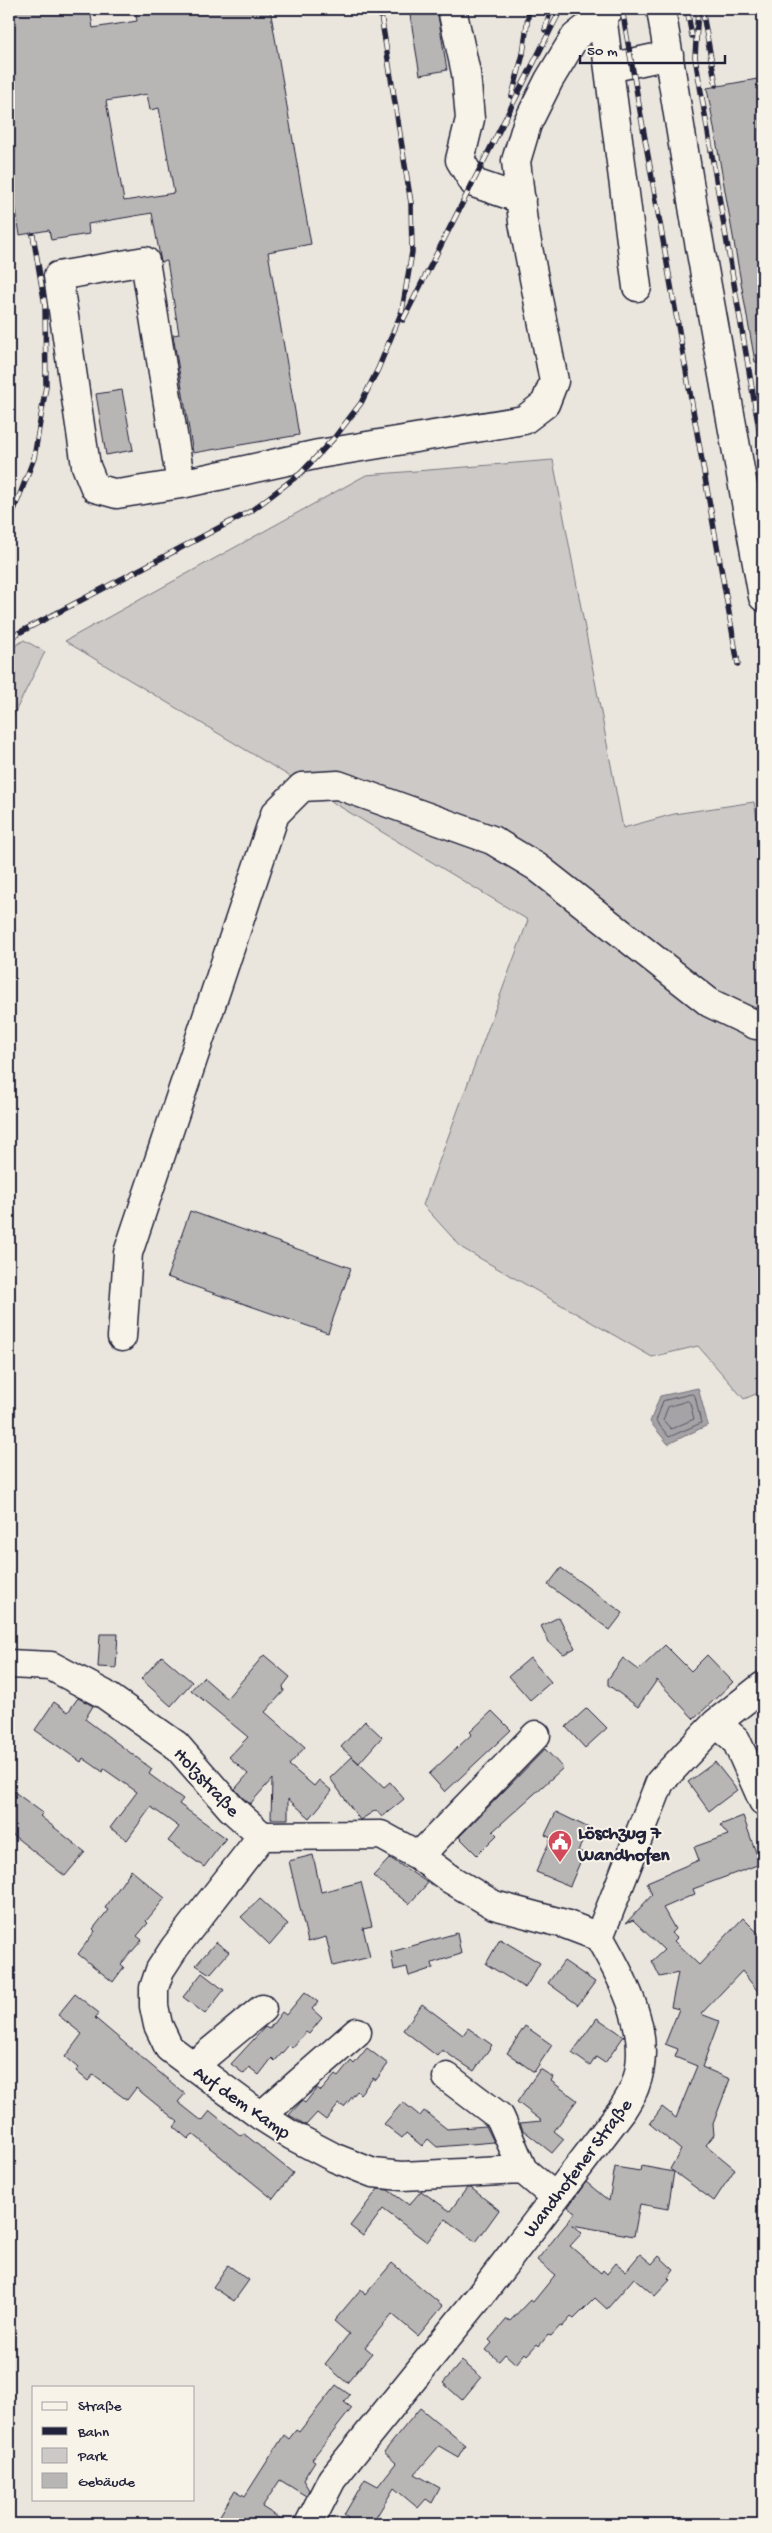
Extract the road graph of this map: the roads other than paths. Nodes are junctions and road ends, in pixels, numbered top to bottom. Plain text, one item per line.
1 (452, 9) edge
2 (661, 9) edge
3 (606, 12) edge
4 (669, 55) junction
5 (609, 68) junction
6 (520, 199) junction
7 (638, 287) dead end
8 (181, 484) junction
9 (763, 597) edge
10 (763, 1026) edge
11 (122, 1337) dead end
12 (9, 1664) edge
13 (763, 1686) edge
14 (716, 1723) junction
15 (536, 1735) dead end
16 (763, 1801) edge
17 (262, 1836) junction
18 (419, 1856) junction
19 (599, 1937) junction
20 (262, 2009) dead end
21 (357, 2032) dead end
22 (193, 2066) junction
23 (447, 2077) dead end
24 (261, 2116) junction
25 (523, 2170) junction
26 (555, 2196) junction
27 (309, 2524) edge

1 - 6 street
2 - 4 street
3 - 5 street
3 - 6 street
4 - 5 street
4 - 9 street
5 - 7 street
6 - 8 street
8 - 8 street
10 - 11 street
12 - 17 street, Holzstraße
13 - 14 street
14 - 16 street
14 - 19 street
15 - 18 street
17 - 18 street
17 - 22 street, Auf dem Kamp
18 - 19 street
19 - 26 street, Wandhofener Straße
20 - 22 street
21 - 24 street
22 - 24 street, Auf dem Kamp
23 - 25 street
24 - 25 street, Auf dem Kamp
25 - 26 street
26 - 27 street, Wandhofener Straße

